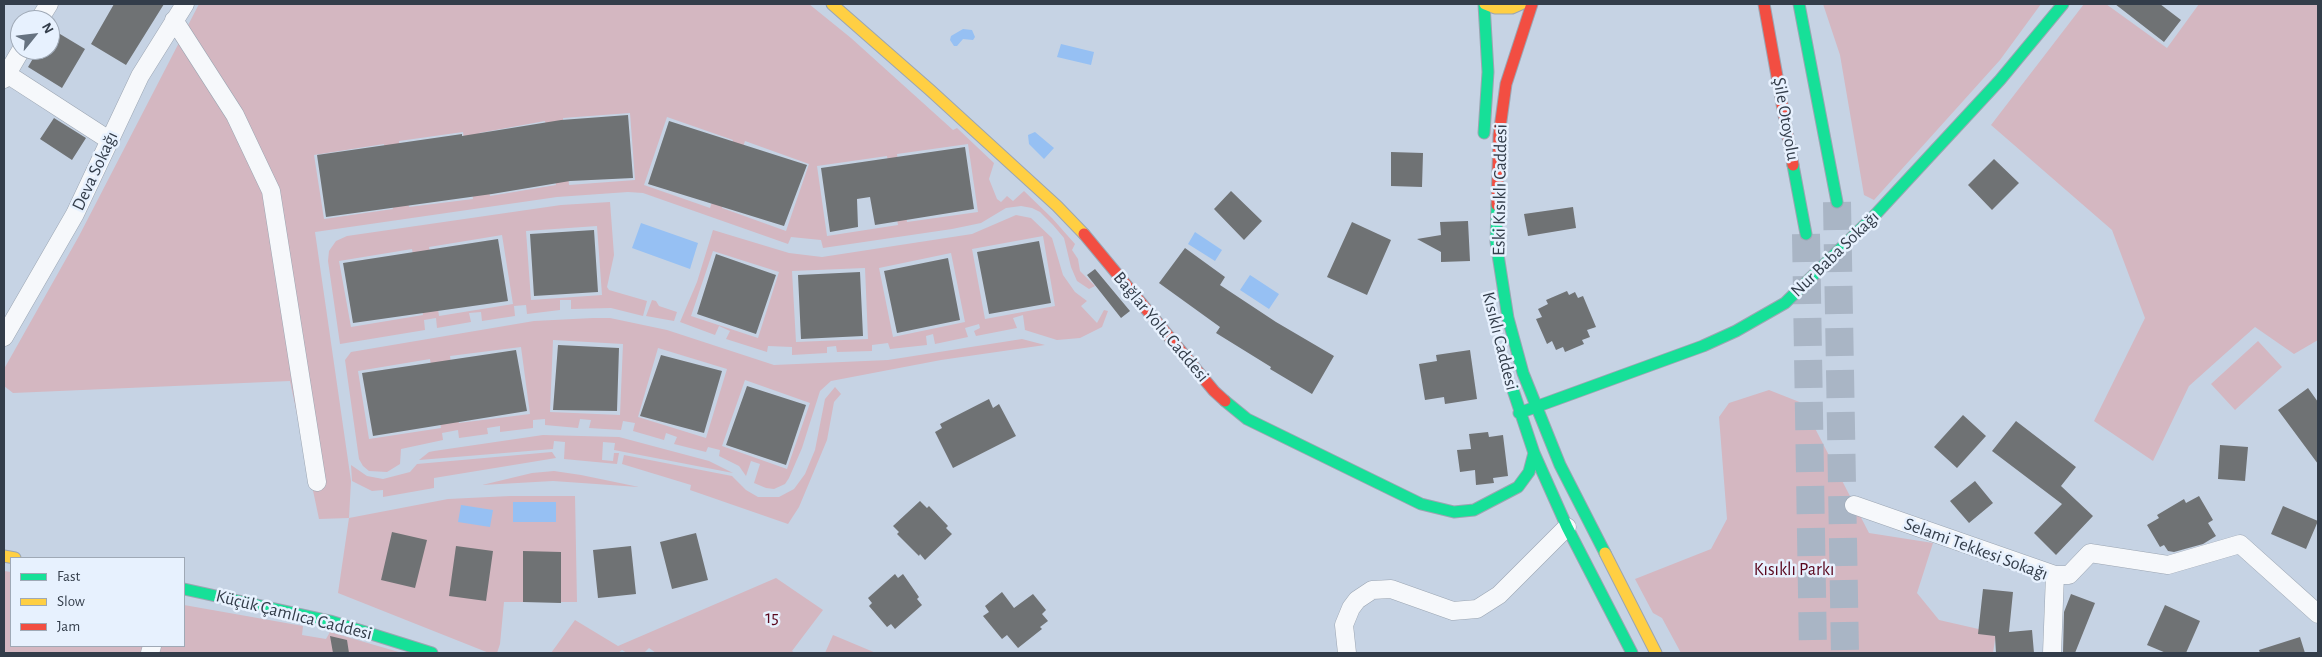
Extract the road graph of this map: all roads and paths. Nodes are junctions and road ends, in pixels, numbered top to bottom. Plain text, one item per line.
1 (185, 4) edge
2 (832, 4) edge
3 (1485, 4) edge
4 (1521, 4) edge
5 (1532, 4) edge
6 (1764, 4) edge
7 (1799, 4) edge
8 (2063, 4) edge
9 (174, 20) junction
10 (15, 60) edge
11 (5, 75) edge
12 (109, 140) junction
13 (1483, 144) dead end
14 (1837, 202) tunnel mouth
15 (1806, 234) tunnel mouth
16 (4, 337) edge
17 (1509, 377) dead end
18 (1536, 406) junction
19 (1519, 413) junction
20 (1534, 453) junction
21 (317, 482) dead end
22 (1854, 506) dead end
23 (1567, 527) junction
24 (2055, 576) junction
25 (185, 589) edge
26 (2318, 614) edge
27 (432, 653) edge
28 (1347, 653) edge
29 (1632, 653) edge
30 (1656, 653) edge
31 (2052, 653) edge

1 - 9 street, Deva Sokağı
2 - 20 main road, Bağlar Yolu Caddesi
3 - 4 main road
3 - 13 main road
5 - 18 main road, Eski Kısıklı Caddesi
6 - 15 main road, Şile Otoyolu
7 - 14 main road, Şile Otoyolu
8 - 18 main road, Nur Baba Sokağı
9 - 12 street, Deva Sokağı
9 - 21 street
10 - 11 street
11 - 12 street
12 - 16 street, Deva Sokağı
17 - 19 main road, Kısıklı Caddesi
18 - 19 main road, Nur Baba Sokağı
18 - 30 main road, Kısıklı Caddesi
19 - 20 main road, Kısıklı Caddesi
20 - 23 main road, Kısıklı Caddesi
22 - 24 street, Selami Tekkesi Sokağı
23 - 28 street
23 - 29 main road, Kısıklı Caddesi
24 - 26 street
24 - 31 street, Selami Tekkesi Sokağı
25 - 27 main road, Küçük Çamlıca Caddesi

